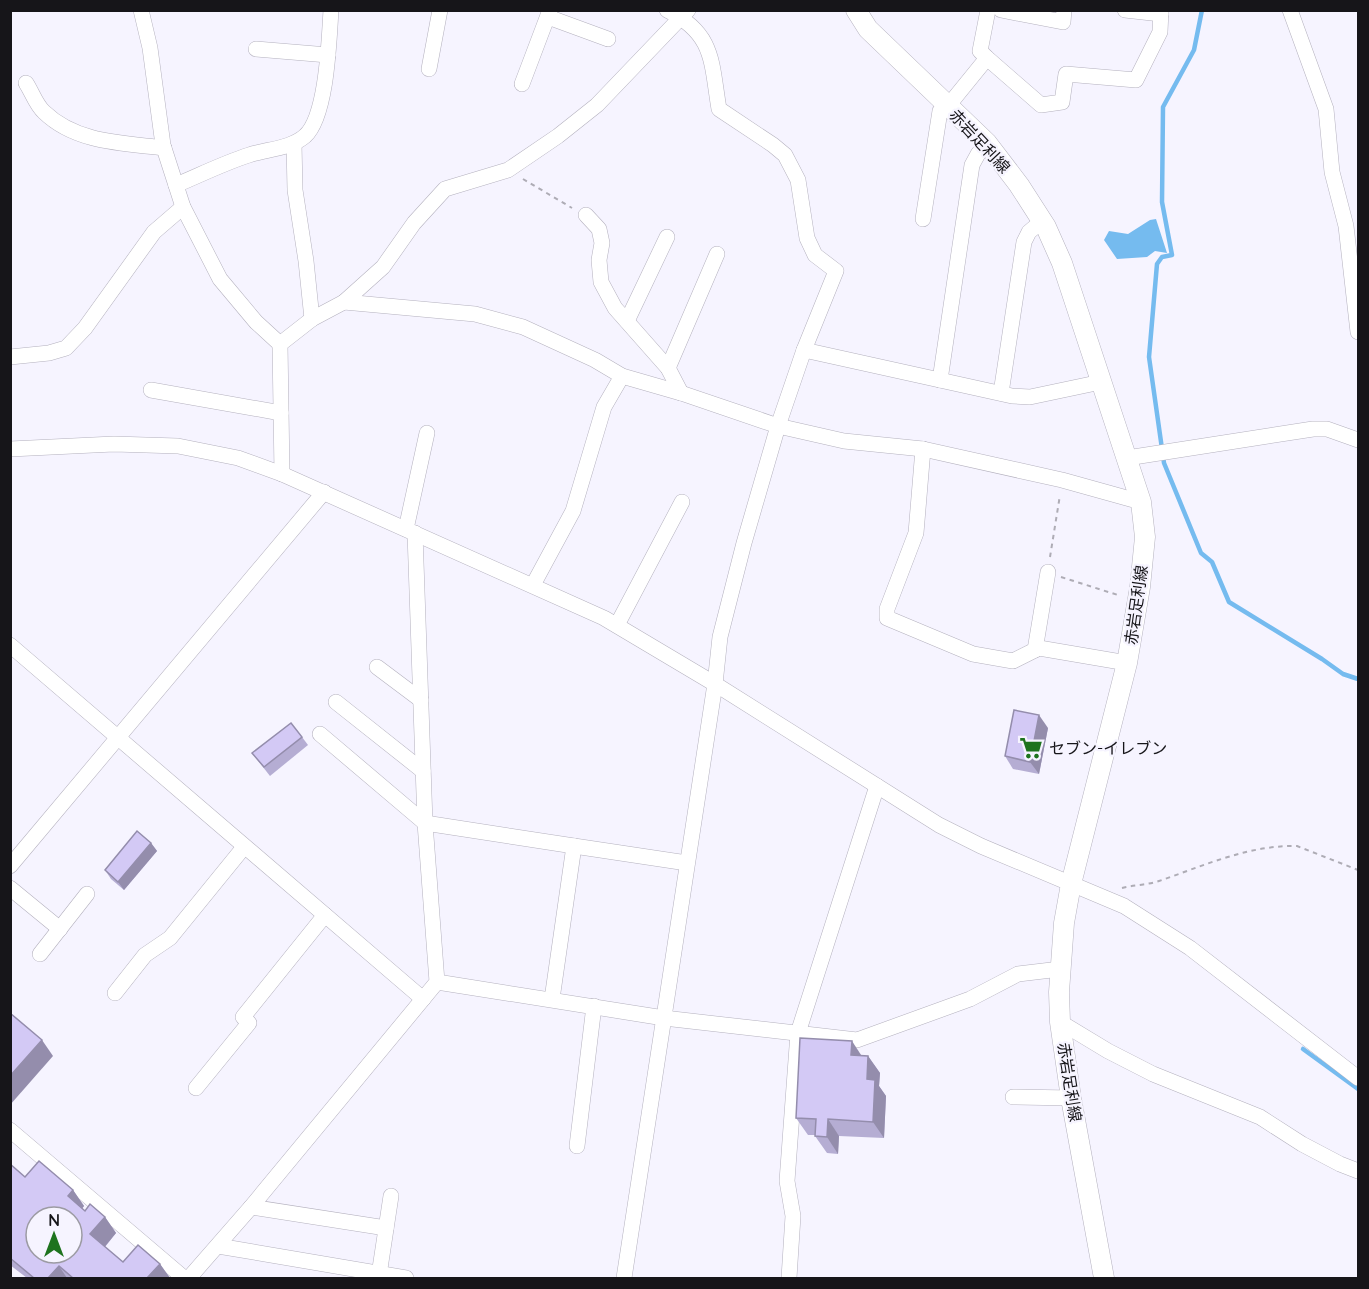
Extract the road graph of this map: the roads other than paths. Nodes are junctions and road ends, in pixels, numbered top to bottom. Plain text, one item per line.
1 (141, 10) edge
2 (331, 10) edge
3 (440, 10) edge
4 (667, 10) edge
5 (856, 10) edge
6 (988, 10) edge
7 (1001, 10) edge
8 (1064, 10) edge
9 (1125, 10) edge
10 (1290, 10) edge
11 (1161, 12) edge
12 (549, 14) edge
13 (685, 14) edge
14 (608, 39) dead end
15 (256, 49) dead end
16 (328, 55) junction
17 (987, 58) junction
18 (429, 69) dead end
19 (27, 83) dead end
20 (522, 84) dead end
21 (948, 106) junction
22 (987, 143) junction
23 (294, 144) junction
24 (164, 148) junction
25 (176, 185) junction
26 (183, 207) junction
27 (586, 215) road end
28 (923, 219) dead end
29 (1042, 221) junction
30 (667, 237) dead end
31 (717, 254) dead end
32 (344, 302) junction
33 (312, 319) junction
34 (627, 321) junction
35 (1359, 332) edge
36 (280, 344) junction
37 (804, 350) junction
38 (10, 357) edge
39 (668, 368) junction
40 (622, 376) junction
41 (939, 380) junction
42 (1101, 381) junction
43 (151, 390) dead end
44 (681, 393) junction
45 (1000, 393) junction
46 (281, 413) junction
47 (778, 426) junction
48 (427, 433) dead end
49 (1359, 440) edge
50 (10, 449) edge
51 (923, 450) junction
52 (1127, 458) junction
53 (282, 474) junction
54 (324, 492) junction
55 (682, 502) dead end
56 (1141, 502) junction
57 (411, 531) junction
58 (1048, 572) road end
59 (533, 585) junction
60 (617, 625) junction
61 (10, 645) edge
62 (1035, 650) junction
63 (1127, 663) junction
64 (377, 667) dead end
65 (715, 684) junction
66 (421, 700) junction
67 (336, 702) dead end
68 (320, 734) dead end
69 (118, 739) junction
70 (423, 771) junction
71 (877, 786) junction
72 (425, 823) junction
73 (574, 846) junction
74 (244, 847) junction
75 (687, 863) junction
76 (10, 866) edge
77 (1071, 884) junction
78 (10, 888) edge
79 (87, 894) dead end
80 (325, 915) junction
81 (60, 929) junction
82 (40, 954) dead end
83 (1060, 969) junction
84 (437, 982) junction
85 (113, 994) dead end
86 (423, 999) junction
87 (552, 999) junction
88 (594, 1006) junction
89 (664, 1018) junction
90 (1060, 1022) junction
91 (798, 1033) junction
92 (1359, 1078) edge
93 (196, 1088) dead end
94 (1013, 1097) dead end
95 (1071, 1098) junction
96 (10, 1130) edge
97 (577, 1146) dead end
98 (1359, 1171) edge
99 (391, 1196) dead end
100 (251, 1207) junction
101 (386, 1228) junction
102 (218, 1246) junction
103 (379, 1275) junction
104 (187, 1278) edge
105 (406, 1278) edge
106 (624, 1278) edge
107 (789, 1278) edge
108 (1104, 1278) edge

1 - 24 street
2 - 16 street
3 - 18 street
4 - 13 street
5 - 21 main road, 赤岩足利線
6 - 17 street
7 - 8 street
9 - 11 street
10 - 35 street
11 - 17 street
12 - 14 street
12 - 20 street
13 - 32 street
13 - 37 street
15 - 16 street
16 - 23 street
17 - 21 street
19 - 24 street
21 - 22 main road, 赤岩足利線
21 - 28 street
22 - 29 main road, 赤岩足利線
22 - 41 street
23 - 25 street
23 - 33 street
24 - 25 street
25 - 26 street
26 - 36 street
26 - 38 street
27 - 34 street
29 - 42 main road, 赤岩足利線
29 - 45 street
30 - 34 street
31 - 39 street
32 - 33 street
32 - 40 street
33 - 36 street
34 - 39 street
36 - 46 street
37 - 41 street
37 - 47 street
39 - 44 street
40 - 44 street
40 - 59 street
41 - 45 street
42 - 45 street
42 - 52 main road, 赤岩足利線
43 - 46 street
44 - 47 street
46 - 53 street
47 - 51 street
47 - 65 street
48 - 57 street
49 - 52 street
50 - 53 street
51 - 56 street
51 - 62 street
52 - 56 main road, 赤岩足利線
53 - 54 street
54 - 57 street
54 - 69 street
55 - 60 street
56 - 63 main road, 赤岩足利線
57 - 59 street
57 - 66 street
58 - 62 street
59 - 60 street
60 - 65 street
61 - 69 street
62 - 63 street
63 - 77 main road, 赤岩足利線
64 - 66 street
65 - 71 street
65 - 75 street
66 - 70 street
67 - 70 street
68 - 72 street
69 - 74 street
69 - 76 street
70 - 72 street
71 - 77 street
71 - 91 street
72 - 73 street
72 - 84 street
73 - 75 street
73 - 87 street
74 - 80 street
74 - 85 street
75 - 89 street
77 - 83 main road, 赤岩足利線
77 - 92 street
78 - 81 street
79 - 81 street
80 - 86 street
80 - 93 street
81 - 82 street
83 - 90 main road, 赤岩足利線
83 - 91 street
84 - 86 street
84 - 87 street
86 - 100 street
87 - 88 street
88 - 89 street
88 - 97 street
89 - 91 street
89 - 106 street
90 - 95 main road, 赤岩足利線
90 - 98 street
91 - 107 street
94 - 95 street
95 - 108 main road, 赤岩足利線
96 - 104 street
99 - 101 street
100 - 101 street
100 - 102 street
101 - 103 street
102 - 103 street
102 - 104 street
103 - 105 street

